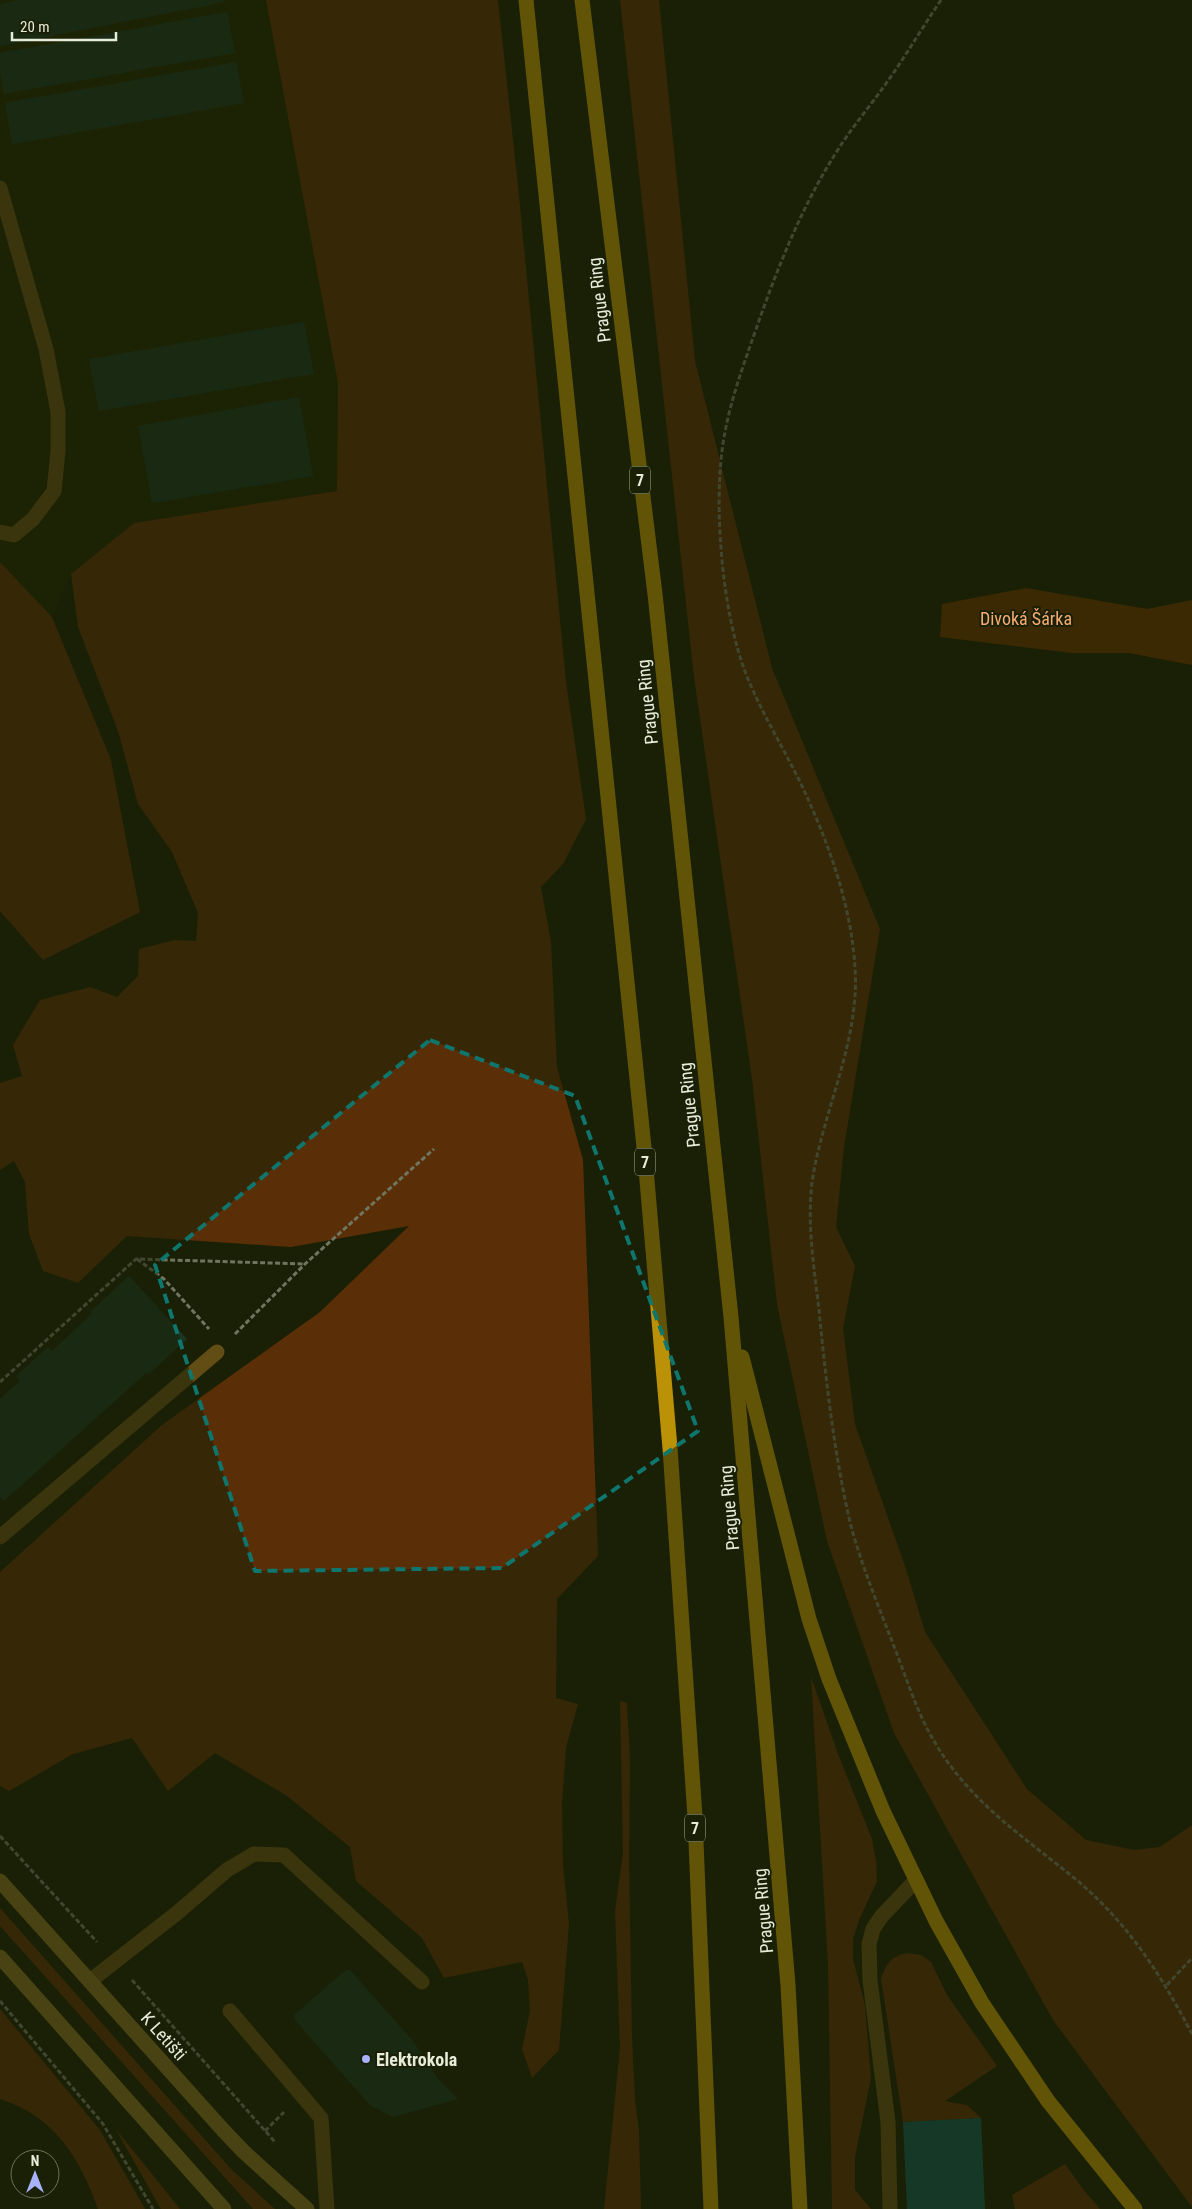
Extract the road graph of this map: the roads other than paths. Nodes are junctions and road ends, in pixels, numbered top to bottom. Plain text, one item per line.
1 (526, 0) edge
2 (582, 0) edge
3 (0, 188) edge
4 (0, 532) edge
5 (731, 1317) junction
6 (217, 1352) road end
7 (0, 1537) edge
8 (916, 1880) junction
9 (0, 1881) edge
10 (0, 1958) edge
11 (6, 1967) edge
12 (90, 1981) junction
13 (422, 1982) dead end
14 (230, 2011) dead end
15 (224, 2209) edge
16 (307, 2209) edge
17 (327, 2209) edge
18 (711, 2209) edge
19 (800, 2209) edge
20 (890, 2209) edge
21 (1135, 2209) edge

1 - 18 highway, 7
2 - 5 highway, Prague Ring / 7
3 - 4 lane
5 - 8 highway, 7
5 - 19 highway, Prague Ring
6 - 7 lane
8 - 20 lane
8 - 21 highway, 7
9 - 12 main road, K Letišti
10 - 11 main road
11 - 15 main road
12 - 13 lane
12 - 16 main road, K Letišti
14 - 17 lane

